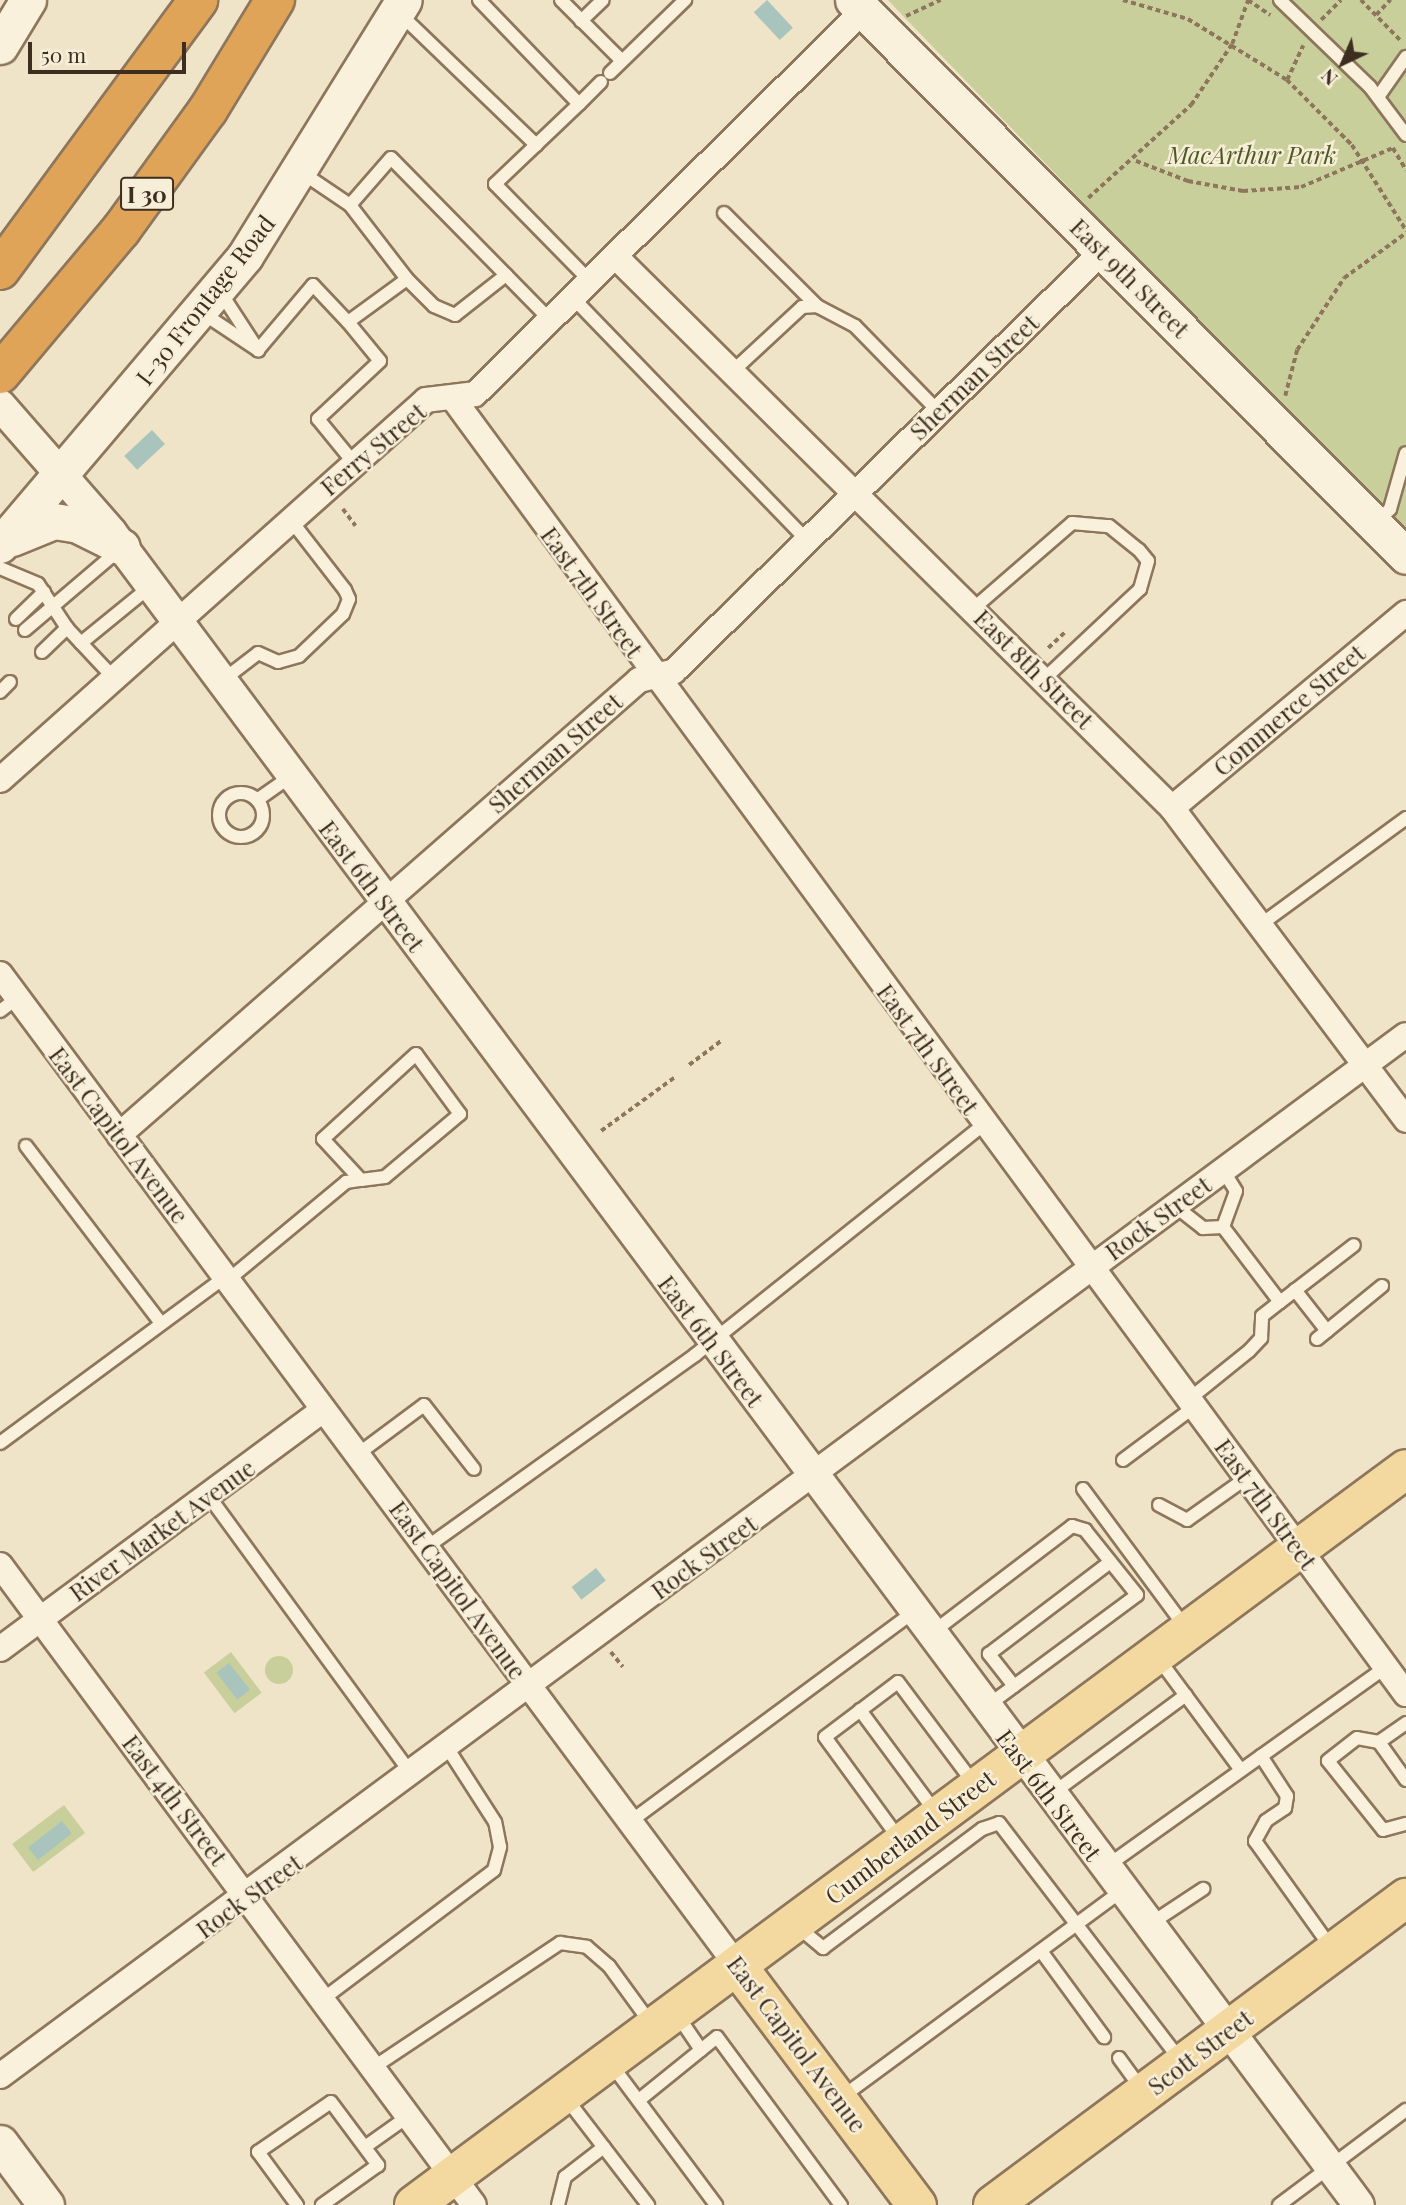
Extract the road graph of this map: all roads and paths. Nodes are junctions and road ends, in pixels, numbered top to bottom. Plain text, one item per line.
1 (28, 0) edge
2 (198, 0) edge
3 (275, 0) edge
4 (479, 0) edge
5 (561, 0) edge
6 (603, 0) edge
7 (685, 0) edge
8 (941, 0) edge
9 (1123, 0) edge
10 (1248, 0) edge
11 (1280, 0) edge
12 (1341, 0) edge
13 (1361, 0) edge
14 (1390, 0) edge
15 (858, 5) edge
16 (401, 6) edge
17 (1376, 15) junction
18 (1271, 16) dead end
19 (901, 19) dead end
20 (582, 21) junction
21 (1312, 29) junction
22 (1294, 34) dead end
23 (1232, 44) junction
24 (1304, 44) junction
25 (1404, 44) edge
26 (0, 46) edge
27 (1313, 53) dead end
28 (1406, 57) edge
29 (622, 61) junction
30 (1287, 80) junction
31 (1378, 97) junction
32 (579, 104) junction
33 (1406, 135) edge
34 (1385, 138) dead end
35 (536, 145) junction
36 (1393, 148) junction
37 (1136, 161) junction
38 (1365, 163) junction
39 (1406, 170) edge
40 (301, 172) junction
41 (1084, 201) dead end
42 (350, 205) junction
43 (723, 213) dead end
44 (1406, 232) edge
45 (1103, 251) junction
46 (617, 258) junction
47 (0, 270) edge
48 (506, 275) junction
49 (407, 279) junction
50 (583, 291) junction
51 (209, 301) junction
52 (817, 306) junction
53 (551, 321) junction
54 (348, 322) junction
55 (258, 351) junction
56 (733, 371) junction
57 (0, 374) edge
58 (455, 401) junction
59 (1284, 402) dead end
60 (0, 405) edge
61 (939, 412) junction
62 (1406, 453) edge
63 (354, 463) junction
64 (65, 475) junction
65 (858, 492) junction
66 (343, 509) dead end
67 (290, 519) junction
68 (1375, 524) junction
69 (356, 526) dead end
70 (808, 541) junction
71 (0, 545) edge
72 (122, 547) junction
73 (1406, 556) edge
74 (0, 568) edge
75 (151, 586) junction
76 (44, 592) junction
77 (52, 605) junction
78 (974, 608) junction
79 (1406, 613) edge
80 (175, 618) junction
81 (16, 619) dead end
82 (67, 628) junction
83 (25, 630) dead end
84 (1066, 631) dead end
85 (81, 643) junction
86 (1048, 648) dead end
87 (42, 652) dead end
88 (654, 675) junction
89 (113, 676) junction
90 (1044, 679) junction
91 (222, 681) junction
92 (10, 682) dead end
93 (0, 692) edge
94 (291, 776) junction
95 (0, 780) edge
96 (257, 800) dead end
97 (1172, 808) junction
98 (1406, 818) edge
99 (384, 902) junction
100 (1260, 925) junction
101 (0, 974) edge
102 (9, 1004) edge
103 (1406, 1035) edge
104 (721, 1041) dead end
105 (688, 1065) dead end
106 (1365, 1066) junction
107 (674, 1077) dead end
108 (1406, 1120) edge
109 (984, 1124) junction
110 (601, 1131) dead end
111 (119, 1135) junction
112 (26, 1146) dead end
113 (1223, 1170) junction
114 (361, 1181) junction
115 (1175, 1206) junction
116 (1223, 1227) junction
117 (1354, 1245) dead end
118 (1090, 1268) junction
119 (226, 1279) junction
120 (1382, 1286) dead end
121 (1295, 1290) junction
122 (1280, 1302) junction
123 (161, 1323) junction
124 (710, 1339) junction
125 (1191, 1403) junction
126 (323, 1410) junction
127 (0, 1443) edge
128 (358, 1454) junction
129 (1123, 1460) dead end
130 (474, 1469) dead end
131 (1406, 1469) edge
132 (812, 1477) junction
133 (1247, 1478) junction
134 (1083, 1489) dead end
135 (208, 1495) junction
136 (1159, 1505) dead end
137 (427, 1547) junction
138 (1300, 1549) junction
139 (1110, 1562) junction
140 (0, 1564) edge
141 (40, 1619) junction
142 (921, 1623) junction
143 (1185, 1627) junction
144 (0, 1648) edge
145 (611, 1652) dead end
146 (1153, 1652) junction
147 (623, 1667) dead end
148 (1386, 1667) junction
149 (529, 1686) junction
150 (1014, 1686) junction
151 (1406, 1694) edge
152 (1186, 1695) junction
153 (985, 1708) junction
154 (860, 1710) junction
155 (1406, 1723) edge
156 (1379, 1742) junction
157 (447, 1749) junction
158 (1019, 1754) junction
159 (1261, 1756) junction
160 (1241, 1770) junction
161 (412, 1775) junction
162 (1406, 1780) edge
163 (976, 1786) junction
164 (1049, 1795) junction
165 (937, 1814) junction
166 (631, 1821) junction
167 (1406, 1824) edge
168 (900, 1840) junction
169 (1112, 1880) junction
170 (1203, 1889) dead end
171 (248, 1898) junction
172 (1406, 1898) edge
173 (1077, 1924) junction
174 (796, 1925) junction
175 (1147, 1926) junction
176 (1041, 1951) junction
177 (1334, 1952) junction
178 (738, 1967) junction
179 (323, 1999) junction
180 (666, 2021) junction
181 (1227, 2032) junction
182 (1104, 2037) dead end
183 (701, 2050) junction
184 (1119, 2058) dead end
185 (611, 2064) junction
186 (1184, 2065) junction
187 (374, 2067) junction
188 (0, 2076) edge
189 (1144, 2093) junction
190 (566, 2098) junction
191 (839, 2100) junction
192 (639, 2101) junction
193 (1406, 2110) edge
194 (410, 2115) junction
195 (0, 2143) edge
196 (365, 2147) junction
197 (604, 2147) junction
198 (1329, 2167) junction
199 (464, 2190) edge
200 (46, 2205) edge
201 (297, 2205) edge
202 (322, 2205) edge
203 (414, 2205) edge
204 (558, 2205) edge
205 (648, 2205) edge
206 (716, 2205) edge
207 (841, 2205) edge
208 (917, 2205) edge
209 (993, 2205) edge
210 (1279, 2205) edge
211 (1359, 2205) edge

1 - 26 main road
2 - 47 highway, I 30
3 - 57 highway, I 30
4 - 32 lane
5 - 20 lane
6 - 20 lane
7 - 29 lane
8 - 19 path
9 - 23 path
10 - 18 path
10 - 23 path
11 - 21 lane
12 - 21 path
13 - 17 path
14 - 17 path
15 - 45 main road, East 9th Street
15 - 46 street, Ferry Street
16 - 35 lane
16 - 40 main road, I-30 Frontage Road
17 - 25 path
20 - 29 lane
21 - 31 lane
22 - 24 path
23 - 30 path
23 - 37 path
24 - 27 path
24 - 30 path
28 - 31 lane
29 - 32 lane
30 - 38 path
31 - 33 lane
32 - 35 lane
34 - 36 path
35 - 50 lane
36 - 38 path
36 - 39 path
37 - 38 path
37 - 41 path
38 - 44 path
40 - 42 lane
40 - 51 main road, I-30 Frontage Road
42 - 48 lane
42 - 49 lane
43 - 52 lane
44 - 59 path
45 - 61 street, Sherman Street
45 - 68 main road, East 9th Street
46 - 50 street, Ferry Street
46 - 56 street, East 8th Street
48 - 49 lane
48 - 53 lane
49 - 54 lane
50 - 53 street, Ferry Street
50 - 70 lane
51 - 55 lane
51 - 55 lane
51 - 64 main road, I-30 Frontage Road
52 - 56 lane
52 - 61 lane
53 - 58 street, Ferry Street
54 - 55 lane
54 - 63 lane
56 - 65 street, East 8th Street
58 - 63 street, Ferry Street
58 - 88 street, East 7th Street
60 - 64 street, East 6th Street
61 - 65 street, Sherman Street
62 - 68 lane
63 - 67 street, Ferry Street
64 - 71 main road, I-30 Frontage Road
64 - 72 street, East 6th Street
65 - 70 street, Sherman Street
65 - 78 street, East 8th Street
66 - 69 path
67 - 80 street, Ferry Street
67 - 91 lane
68 - 73 main road, East 9th Street
70 - 88 street, Sherman Street
71 - 72 main road
72 - 75 street, East 6th Street
72 - 77 lane
74 - 76 lane
75 - 80 street, East 6th Street
75 - 85 lane
76 - 77 lane
76 - 81 lane
77 - 82 lane
77 - 83 lane
78 - 90 street, East 8th Street
78 - 90 lane
79 - 97 street, Commerce Street
80 - 89 street, Ferry Street
80 - 91 street, East 6th Street
82 - 85 lane
82 - 87 lane
84 - 86 path
85 - 89 lane
88 - 99 street, Sherman Street
88 - 109 street, East 7th Street
89 - 95 street, Ferry Street
90 - 97 street, East 8th Street
91 - 94 street, East 6th Street
92 - 93 lane
94 - 96 lane
94 - 99 street, East 6th Street
97 - 100 street, East 8th Street
98 - 100 lane
99 - 111 street, Sherman Street
99 - 124 street, East 6th Street
100 - 106 street, East 8th Street
101 - 102 street, East Capitol Avenue
102 - 111 street, East Capitol Avenue
103 - 106 street, Rock Street
104 - 105 path
106 - 108 street, East 8th Street
106 - 113 street, Rock Street
107 - 110 path
109 - 118 street, East 7th Street
109 - 124 lane
111 - 119 street, East Capitol Avenue
112 - 123 lane
113 - 115 street, Rock Street
113 - 116 lane
114 - 114 lane
114 - 119 lane
115 - 116 lane
115 - 118 street, Rock Street
116 - 122 lane
117 - 121 lane
118 - 125 street, East 7th Street
118 - 132 street, Rock Street
119 - 123 lane
119 - 126 street, East Capitol Avenue
120 - 121 lane
121 - 122 lane
122 - 125 lane
123 - 127 lane
124 - 132 street, East 6th Street
124 - 137 lane
125 - 129 lane
125 - 133 street, East 7th Street
126 - 128 street, East Capitol Avenue
126 - 135 street, River Market Avenue
128 - 130 lane
128 - 137 street, East Capitol Avenue
131 - 138 main road, Cumberland Street
132 - 142 street, East 6th Street
132 - 149 street, Rock Street
133 - 136 lane
133 - 138 street, East 7th Street
134 - 143 lane
135 - 141 street, River Market Avenue
135 - 161 lane
137 - 149 street, East Capitol Avenue
138 - 143 main road, Cumberland Street
138 - 148 street, East 7th Street
139 - 142 lane
139 - 150 lane
139 - 150 lane
140 - 141 street, East 4th Street
141 - 144 street, River Market Avenue
141 - 171 street, East 4th Street
142 - 153 street, East 6th Street
142 - 166 lane
143 - 146 main road, Cumberland Street
145 - 147 path
146 - 152 lane
146 - 158 main road, Cumberland Street
148 - 151 street, East 7th Street
148 - 159 lane
149 - 157 street, Rock Street
149 - 166 street, East Capitol Avenue
150 - 153 lane
152 - 160 lane
152 - 164 lane
153 - 158 street, East 6th Street
154 - 163 lane
154 - 165 lane
154 - 168 lane
155 - 156 lane
156 - 162 lane
156 - 167 lane
157 - 161 street, Rock Street
157 - 179 lane
158 - 163 main road, Cumberland Street
158 - 164 street, East 6th Street
159 - 160 lane
159 - 177 lane
160 - 169 lane
161 - 171 street, Rock Street
163 - 165 main road, Cumberland Street
164 - 169 street, East 6th Street
165 - 168 main road, Cumberland Street
166 - 178 street, East Capitol Avenue
168 - 174 main road, Cumberland Street
169 - 173 lane
169 - 175 street, East 6th Street
170 - 175 lane
171 - 179 street, East 4th Street
171 - 188 street, Rock Street
172 - 177 main road, Scott Street
173 - 174 lane
173 - 176 lane
173 - 186 lane
174 - 178 main road, Cumberland Street
175 - 181 street, East 6th Street
176 - 182 lane
176 - 191 lane
177 - 181 main road, Scott Street
178 - 180 main road, Cumberland Street
178 - 191 main road, East Capitol Avenue
179 - 187 street, East 4th Street
180 - 183 lane
180 - 185 main road, Cumberland Street
180 - 187 lane
181 - 186 main road, Scott Street
181 - 198 street, East 6th Street
183 - 192 lane
183 - 207 lane
184 - 189 lane
185 - 190 main road, Cumberland Street
185 - 192 lane
186 - 189 main road, Scott Street
187 - 194 street, East 4th Street
189 - 209 main road, Scott Street
190 - 197 lane
190 - 199 main road, Cumberland Street
191 - 208 main road, East Capitol Avenue
192 - 206 lane
193 - 198 lane
194 - 196 lane
194 - 199 street, East 4th Street
195 - 200 main road
196 - 201 lane
196 - 202 lane
197 - 204 lane
197 - 205 lane
198 - 210 lane
198 - 211 street, East 6th Street
199 - 203 main road, Cumberland Street

